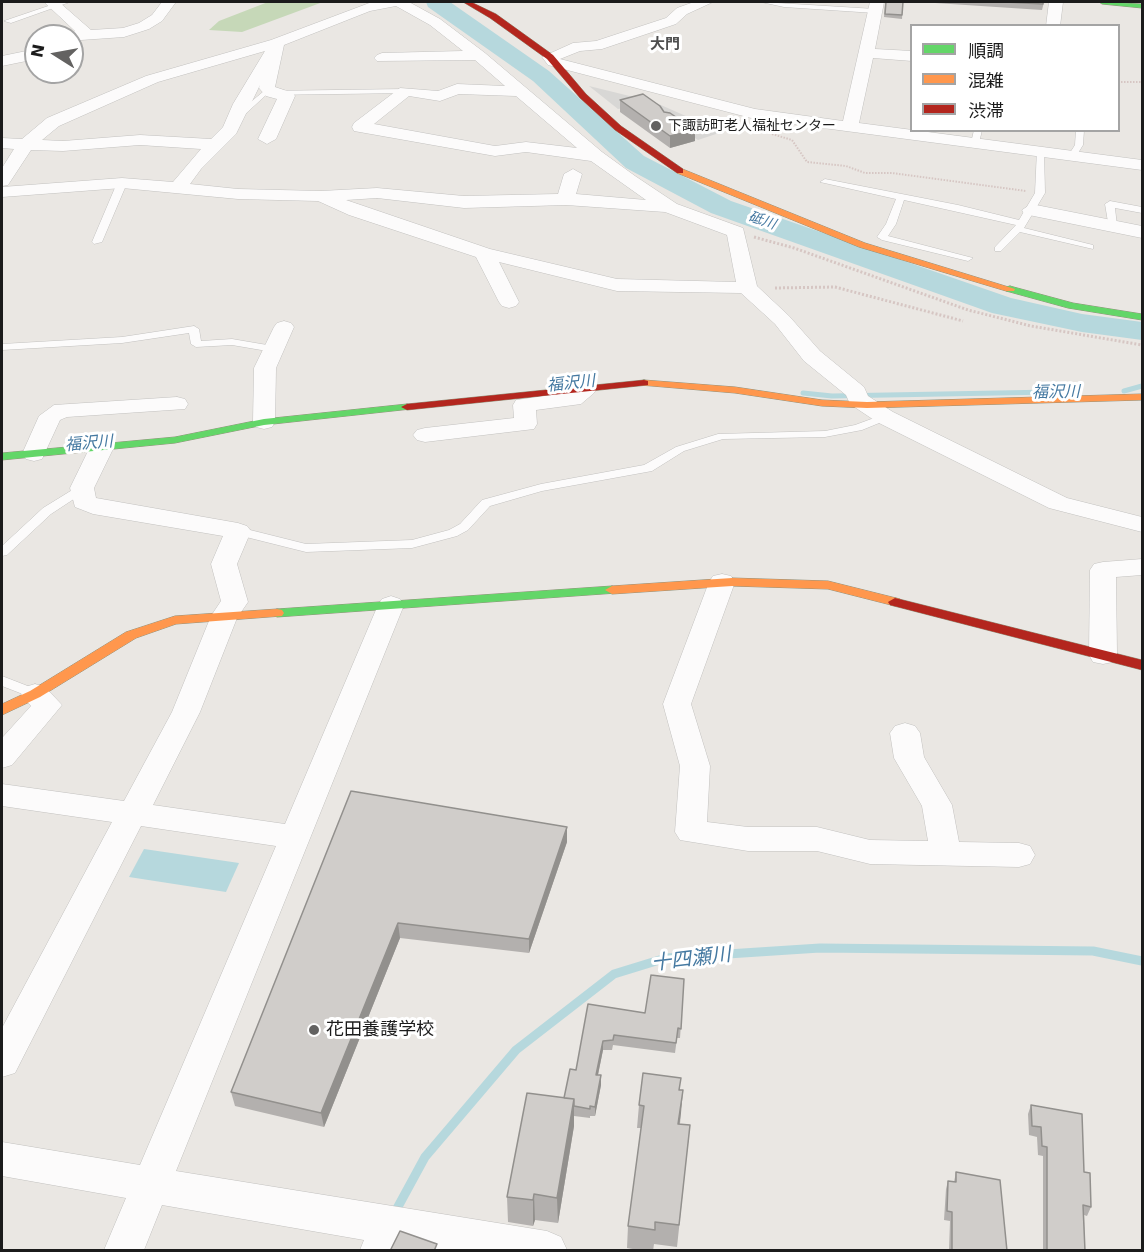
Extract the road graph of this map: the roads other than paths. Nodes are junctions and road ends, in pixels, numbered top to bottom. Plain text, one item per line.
1 (169, 2) edge
2 (394, 2) edge
3 (399, 2) edge
4 (466, 2) edge
5 (706, 2) edge
6 (765, 2) edge
7 (1056, 2) edge
8 (1101, 2) edge
9 (57, 3) edge
10 (876, 6) edge
11 (1143, 6) edge
12 (8, 21) dead end
13 (77, 24) edge
14 (1053, 24) edge
15 (84, 37) edge
16 (276, 46) junction
17 (866, 53) junction
18 (478, 55) junction
19 (24, 56) edge
20 (910, 56) edge
21 (382, 58) dead end
22 (552, 60) junction
23 (2, 61) edge
24 (406, 91) junction
25 (520, 91) junction
26 (272, 93) junction
27 (717, 104) junction
28 (680, 114) dead end
29 (238, 116) junction
30 (850, 127) junction
31 (910, 132) edge
32 (913, 132) edge
33 (1080, 132) edge
34 (976, 137) edge
35 (267, 139) dead end
36 (2, 143) edge
37 (26, 144) junction
38 (217, 145) junction
39 (1040, 152) junction
40 (596, 156) junction
41 (1072, 156) junction
42 (1143, 165) edge
43 (573, 174) dead end
44 (2, 181) edge
45 (825, 182) dead end
46 (122, 183) junction
47 (179, 187) junction
48 (2, 192) edge
49 (321, 196) junction
50 (901, 197) junction
51 (566, 199) junction
52 (670, 208) junction
53 (1143, 210) edge
54 (1024, 221) junction
55 (1112, 226) junction
56 (1143, 232) edge
57 (97, 242) dead end
58 (1090, 247) dead end
59 (998, 249) dead end
60 (484, 253) junction
61 (968, 258) dead end
62 (743, 288) junction
63 (509, 302) dead end
64 (1143, 317) edge
65 (284, 327) dead end
66 (2, 347) edge
67 (273, 349) junction
68 (585, 388) junction
69 (1137, 395) edge
70 (866, 403) junction
71 (177, 404) dead end
72 (264, 422) junction
73 (425, 435) dead end
74 (102, 447) junction
75 (34, 454) junction
76 (2, 457) edge
77 (82, 488) junction
78 (1143, 525) edge
79 (238, 531) junction
80 (2, 552) edge
81 (1143, 567) edge
82 (722, 582) junction
83 (391, 605) junction
84 (224, 616) junction
85 (1103, 655) junction
86 (1143, 665) edge
87 (2, 681) edge
88 (34, 694) junction
89 (2, 710) edge
90 (905, 733) dead end
91 (2, 757) edge
92 (2, 795) edge
93 (134, 812) junction
94 (296, 837) junction
95 (946, 854) junction
96 (1019, 855) dead end
97 (2, 1062) edge
98 (2, 1159) edge
99 (151, 1186) junction
100 (387, 1239) edge
101 (124, 1251) edge
102 (547, 1251) edge

1 - 15 street
2 - 16 street
3 - 18 street
4 - 22 street
5 - 22 street
6 - 10 lane
7 - 14 street
8 - 11 street
9 - 12 lane
9 - 13 street
10 - 17 street
16 - 26 street
16 - 29 street
16 - 37 street
17 - 20 street
17 - 30 street
18 - 21 street
18 - 25 street
19 - 23 street
22 - 27 street
22 - 64 street
24 - 25 street
24 - 26 lane
24 - 40 street
25 - 40 street
26 - 29 lane
26 - 35 street
27 - 28 street
27 - 30 street
29 - 38 street
30 - 31 street
32 - 34 street
33 - 41 lane
34 - 39 street
36 - 37 street
37 - 38 street
37 - 44 street
38 - 47 street
39 - 41 street
39 - 54 lane
40 - 52 street
41 - 42 street
43 - 51 street
45 - 50 lane
46 - 47 street
46 - 48 street
46 - 57 lane
47 - 49 street
49 - 51 street
49 - 60 street
50 - 54 lane
50 - 61 lane
51 - 52 street
52 - 62 street
53 - 55 lane
54 - 55 street
54 - 58 lane
54 - 59 lane
55 - 56 street
60 - 62 street
60 - 63 street
62 - 70 street
65 - 67 street
66 - 67 lane
67 - 72 street
68 - 70 street
68 - 72 street
68 - 73 street
69 - 70 street
70 - 78 street
70 - 79 lane
71 - 75 street
72 - 74 street
74 - 75 street
74 - 77 street
75 - 76 street
77 - 79 street
77 - 80 lane
79 - 84 street
81 - 85 street
82 - 83 street
82 - 85 street
82 - 95 street
83 - 84 street
83 - 94 street
84 - 88 street
84 - 93 street
85 - 86 street
87 - 88 lane
88 - 89 street
88 - 91 street
90 - 95 street
92 - 93 street
93 - 94 street
93 - 97 street
94 - 99 street
95 - 96 street
98 - 99 street
99 - 100 street
99 - 101 street
100 - 102 street

